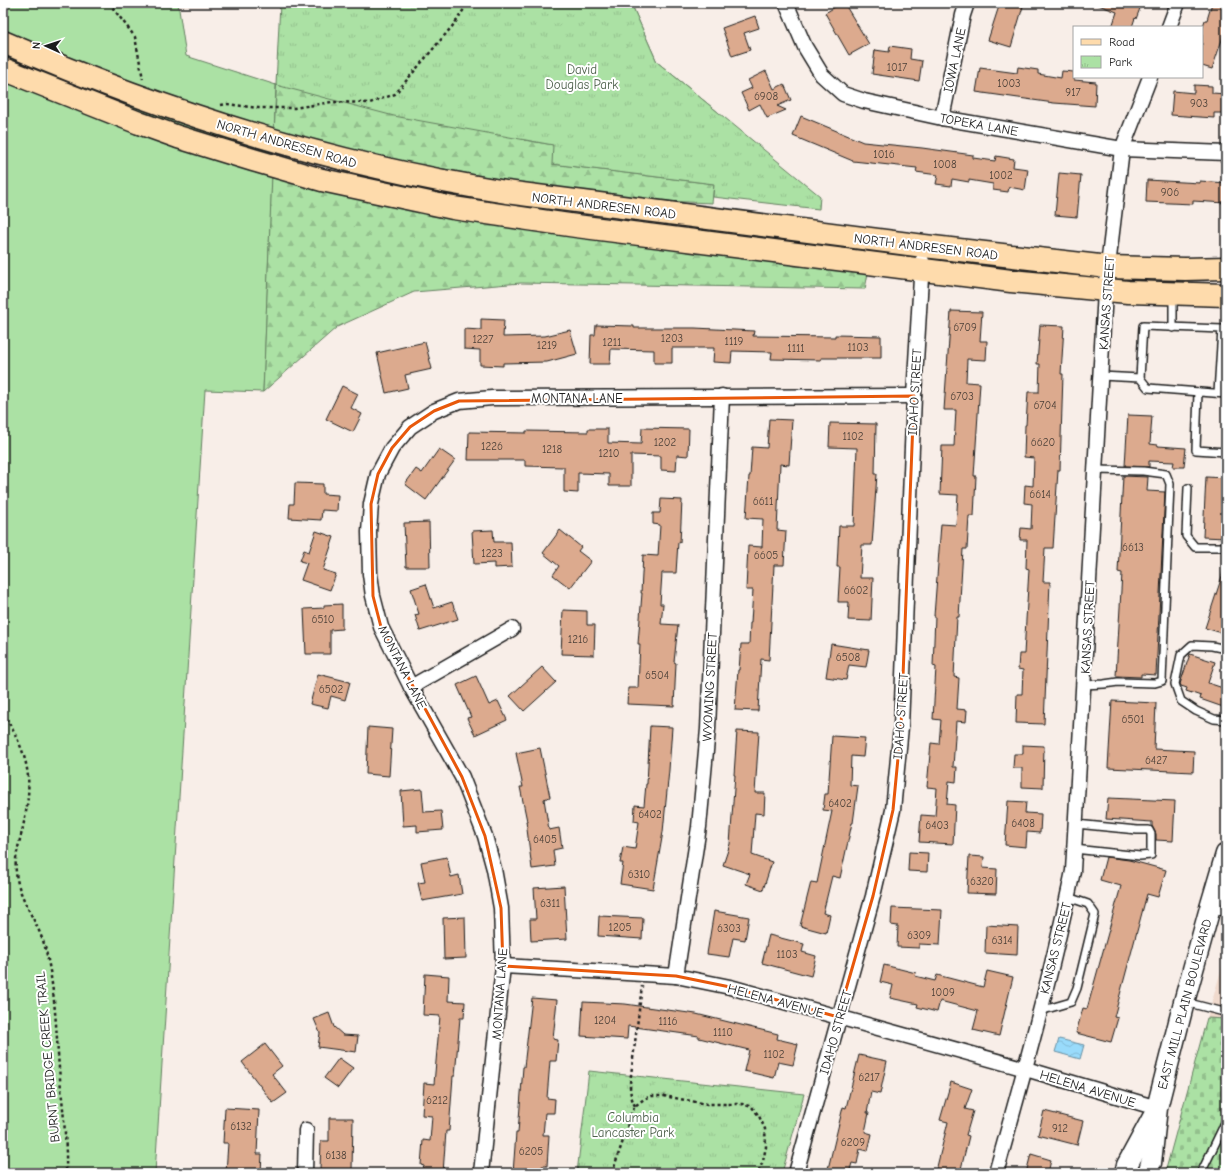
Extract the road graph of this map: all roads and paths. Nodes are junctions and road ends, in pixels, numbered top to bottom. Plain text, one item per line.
1 (109, 3) edge
2 (468, 3) edge
3 (786, 3) edge
4 (967, 3) edge
5 (1178, 3) edge
6 (1169, 26) edge
7 (3, 42) edge
8 (3, 69) edge
9 (1150, 78) edge
10 (142, 98) junction
11 (215, 106) dead end
12 (942, 118) junction
13 (1122, 148) junction
14 (1226, 153) edge
15 (924, 246) junction
16 (1108, 267) junction
17 (1226, 268) edge
18 (921, 270) junction
19 (1106, 290) junction
20 (1173, 294) junction
21 (1226, 295) edge
22 (1173, 328) junction
23 (1101, 376) junction
24 (1140, 378) junction
25 (1198, 392) junction
26 (1222, 393) edge
27 (722, 396) junction
28 (914, 396) junction
29 (1226, 452) edge
30 (1095, 470) junction
31 (1188, 488) dead end
32 (1226, 547) edge
33 (512, 629) dead end
34 (1226, 648) edge
35 (1083, 685) junction
36 (411, 687) junction
37 (3, 713) edge
38 (1226, 720) edge
39 (1076, 824) junction
40 (1074, 849) junction
41 (1226, 854) edge
42 (1068, 897) junction
43 (1218, 910) edge
44 (503, 966) junction
45 (643, 974) junction
46 (676, 976) junction
47 (1184, 1002) junction
48 (1040, 1011) junction
49 (1226, 1011) edge
50 (838, 1017) junction
51 (1026, 1069) junction
52 (636, 1106) junction
53 (1157, 1108) junction
54 (1226, 1121) edge
55 (306, 1130) dead end
56 (66, 1173) edge
57 (304, 1173) edge
58 (481, 1173) edge
59 (614, 1173) edge
60 (758, 1173) edge
61 (796, 1173) edge
62 (996, 1173) edge
63 (1125, 1173) edge
64 (1148, 1173) edge
65 (1201, 1173) edge

1 - 10 path
2 - 11 path
3 - 12 street, TOPEKA LANE
4 - 12 street, IOWA LANE
5 - 6 street
7 - 10 main road, NORTH ANDRESEN ROAD
8 - 18 main road, NORTH ANDRESEN ROAD
9 - 13 street, KANSAS STREET
10 - 15 main road, NORTH ANDRESEN ROAD
12 - 13 street, TOPEKA LANE
13 - 14 street, TOPEKA LANE
13 - 16 street, KANSAS STREET
15 - 16 main road, NORTH ANDRESEN ROAD
15 - 18 street, IDAHO STREET
16 - 17 main road, NORTH ANDRESEN ROAD
16 - 19 street, KANSAS STREET
18 - 19 main road, NORTH ANDRESEN ROAD
18 - 28 street, IDAHO STREET
19 - 20 main road, NORTH ANDRESEN ROAD
19 - 23 street, KANSAS STREET
20 - 21 main road, NORTH ANDRESEN ROAD
20 - 22 lane
22 - 24 lane
22 - 26 lane
23 - 24 lane
23 - 30 street, KANSAS STREET
24 - 25 lane
25 - 26 lane
25 - 29 lane
27 - 28 street, MONTANA LANE
27 - 36 street, MONTANA LANE
27 - 46 street, WYOMING STREET
28 - 50 street, IDAHO STREET
30 - 35 street, KANSAS STREET
30 - 35 lane
31 - 32 lane
33 - 36 street
34 - 38 lane
35 - 39 street, KANSAS STREET
36 - 44 street, MONTANA LANE
37 - 56 path, BURNT BRIDGE CREEK TRAIL
39 - 40 street, KANSAS STREET
39 - 40 lane
40 - 42 street, KANSAS STREET
41 - 43 main road, EAST MILL PLAIN BOULEVARD
42 - 48 street, KANSAS STREET
42 - 48 lane
43 - 47 main road, EAST MILL PLAIN BOULEVARD
44 - 45 street, HELENA AVENUE
44 - 58 street, MONTANA LANE
45 - 46 street, HELENA AVENUE
45 - 52 path
46 - 50 street, HELENA AVENUE
47 - 49 lane
47 - 53 main road, EAST MILL PLAIN BOULEVARD
48 - 51 street, KANSAS STREET
50 - 51 street, HELENA AVENUE
50 - 61 street, IDAHO STREET
51 - 53 street, HELENA AVENUE
51 - 62 street, KANSAS STREET
52 - 59 path
52 - 60 path
53 - 63 main road, EAST MILL PLAIN BOULEVARD
53 - 64 main road, EAST MILL PLAIN BOULEVARD
54 - 65 lane
55 - 57 street

